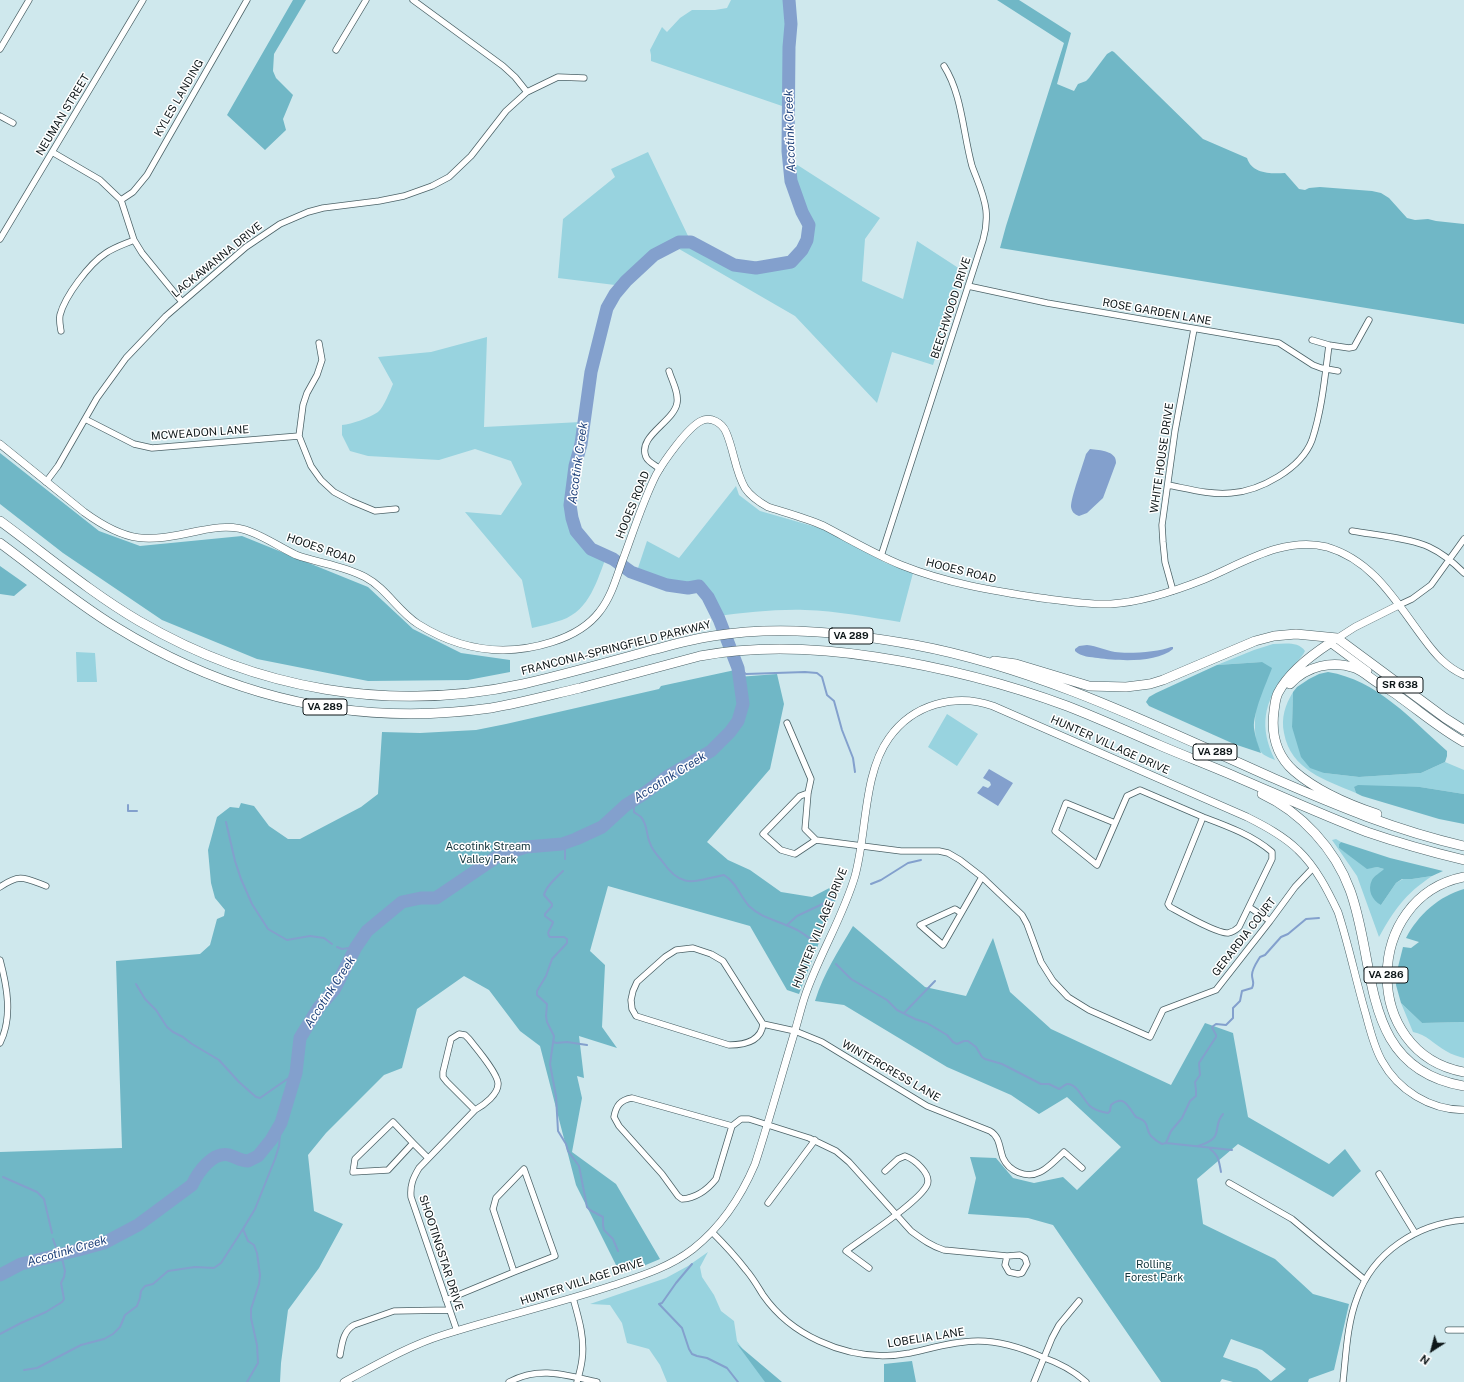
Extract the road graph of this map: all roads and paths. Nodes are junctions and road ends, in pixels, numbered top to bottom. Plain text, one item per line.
1 (29, 0) edge
2 (143, 0) edge
3 (247, 0) edge
4 (366, 0) edge
5 (413, 0) edge
6 (0, 49) edge
7 (336, 50) dead end
8 (944, 66) dead end
9 (584, 78) dead end
10 (527, 92) junction
11 (0, 116) edge
12 (13, 123) dead end
13 (52, 152) junction
14 (121, 200) junction
15 (0, 239) edge
16 (134, 240) junction
17 (968, 286) junction
18 (182, 302) junction
19 (1369, 320) dead end
20 (1194, 329) junction
21 (61, 331) dead end
22 (1312, 340) dead end
23 (319, 343) dead end
24 (1329, 345) junction
25 (1326, 369) junction
26 (669, 371) dead end
27 (1338, 371) dead end
28 (85, 419) junction
29 (299, 436) junction
30 (0, 444) edge
31 (660, 469) junction
32 (46, 482) junction
33 (1168, 485) junction
34 (396, 509) dead end
35 (0, 520) edge
36 (1352, 531) dead end
37 (1464, 538) edge
38 (0, 543) edge
39 (881, 556) junction
40 (1449, 560) junction
41 (1464, 573) edge
42 (1173, 591) junction
43 (1399, 606) junction
44 (1333, 641) junction
45 (967, 657) junction
46 (1464, 675) edge
47 (1399, 696) junction
48 (1274, 711) junction
49 (787, 723) dead end
50 (1464, 730) edge
51 (1464, 742) edge
52 (1161, 746) junction
53 (808, 793) junction
54 (1203, 817) junction
55 (1115, 823) junction
56 (816, 840) junction
57 (861, 845) junction
58 (1464, 845) edge
59 (1464, 860) edge
60 (1313, 868) junction
61 (982, 877) junction
62 (1464, 877) edge
63 (46, 886) dead end
64 (0, 887) edge
65 (1249, 907) junction
66 (961, 913) junction
67 (1270, 921) junction
68 (0, 960) edge
69 (764, 1024) junction
70 (795, 1031) junction
71 (0, 1043) edge
72 (1464, 1072) edge
73 (1464, 1086) edge
74 (475, 1110) junction
75 (1464, 1110) edge
76 (732, 1126) junction
77 (766, 1126) junction
78 (815, 1140) junction
79 (413, 1143) junction
80 (428, 1158) junction
81 (1082, 1168) dead end
82 (885, 1172) dead end
83 (1379, 1174) dead end
84 (1230, 1183) dead end
85 (768, 1203) dead end
86 (896, 1215) junction
87 (1464, 1220) edge
88 (712, 1232) junction
89 (1415, 1233) junction
90 (1007, 1256) dead end
91 (869, 1268) dead end
92 (514, 1272) junction
93 (1366, 1280) junction
94 (573, 1298) junction
95 (446, 1300) junction
96 (1079, 1301) dead end
97 (449, 1310) junction
98 (1448, 1330) dead end
99 (1464, 1330) edge
100 (456, 1331) junction
101 (340, 1356) dead end
102 (1044, 1358) junction
103 (578, 1380) edge
104 (344, 1382) edge
105 (509, 1382) edge
106 (597, 1382) edge
107 (1034, 1382) edge
108 (1086, 1382) edge
109 (1342, 1382) edge

1 - 6 street
2 - 13 street, NEUMAN STREET
3 - 14 street, KYLES LANDING
4 - 7 street
5 - 10 street
8 - 17 street, BEECHWOOD DRIVE
9 - 10 street, LACKAWANNA DRIVE
10 - 18 street, LACKAWANNA DRIVE
11 - 12 street
13 - 14 street
13 - 15 street, NEUMAN STREET
14 - 16 street
16 - 18 street
16 - 21 street
17 - 20 street, ROSE GARDEN LANE
17 - 39 street, BEECHWOOD DRIVE
18 - 28 street, LACKAWANNA DRIVE
19 - 24 street
20 - 25 street, ROSE GARDEN LANE
20 - 33 street, WHITE HOUSE DRIVE
22 - 24 street
23 - 29 street
24 - 25 street
25 - 27 street, ROSE GARDEN LANE
25 - 33 street
26 - 31 street
28 - 29 street, MCWEADON LANE
28 - 32 street, LACKAWANNA DRIVE
29 - 34 street
30 - 32 street, HOOES ROAD
31 - 32 street, HOOES ROAD
31 - 39 street, HOOES ROAD
33 - 42 street, WHITE HOUSE DRIVE
35 - 45 main road, FRANCONIA-SPRINGFIELD PARKWAY / VA 289
36 - 40 street
37 - 40 street
38 - 52 main road, VA 289
39 - 42 street, HOOES ROAD
40 - 41 street
40 - 43 street
42 - 43 street, HOOES ROAD
43 - 44 street
43 - 46 street, HOOES ROAD
44 - 45 main road
44 - 47 street, SR 638
44 - 48 main road
44 - 50 main road, SR 638
45 - 58 main road, FRANCONIA-SPRINGFIELD PARKWAY / VA 289
47 - 48 main road
47 - 51 main road, SR 638
48 - 58 main road
49 - 53 street
52 - 59 main road, VA 289
52 - 73 main road
53 - 56 street
53 - 56 street
54 - 55 street
54 - 65 street
54 - 65 street
55 - 55 street
56 - 57 street
57 - 60 street, HUNTER VILLAGE DRIVE
57 - 61 street
57 - 70 street, HUNTER VILLAGE DRIVE
60 - 67 street, GERARDIA COURT
60 - 75 street, HUNTER VILLAGE DRIVE
61 - 66 street
61 - 67 street, GERARDIA COURT
62 - 72 main road, VA 286
63 - 64 street
65 - 67 street
66 - 66 street
68 - 71 street
69 - 69 street
69 - 70 street
70 - 77 street, HUNTER VILLAGE DRIVE
70 - 81 street, WINTERCRESS LANE
74 - 74 street, SHOOTINGSTAR DRIVE
74 - 80 street, SHOOTINGSTAR DRIVE
76 - 76 street
76 - 77 street
77 - 78 street
77 - 88 street, HUNTER VILLAGE DRIVE
78 - 85 street
78 - 86 street
79 - 79 street
79 - 80 street
80 - 95 street, SHOOTINGSTAR DRIVE
82 - 86 street
83 - 89 street
84 - 93 street
86 - 90 street
86 - 91 street
87 - 89 street
88 - 94 street, HUNTER VILLAGE DRIVE
88 - 102 street, LOBELIA LANE
89 - 93 street
92 - 92 street
92 - 95 street
93 - 109 street
94 - 100 street, HUNTER VILLAGE DRIVE
94 - 103 street
95 - 97 street, SHOOTINGSTAR DRIVE
96 - 102 street
97 - 100 street, SHOOTINGSTAR DRIVE
97 - 101 street
98 - 99 street
100 - 104 street, HUNTER VILLAGE DRIVE
102 - 107 street
102 - 108 street, LOBELIA LANE
103 - 105 street
103 - 106 street

